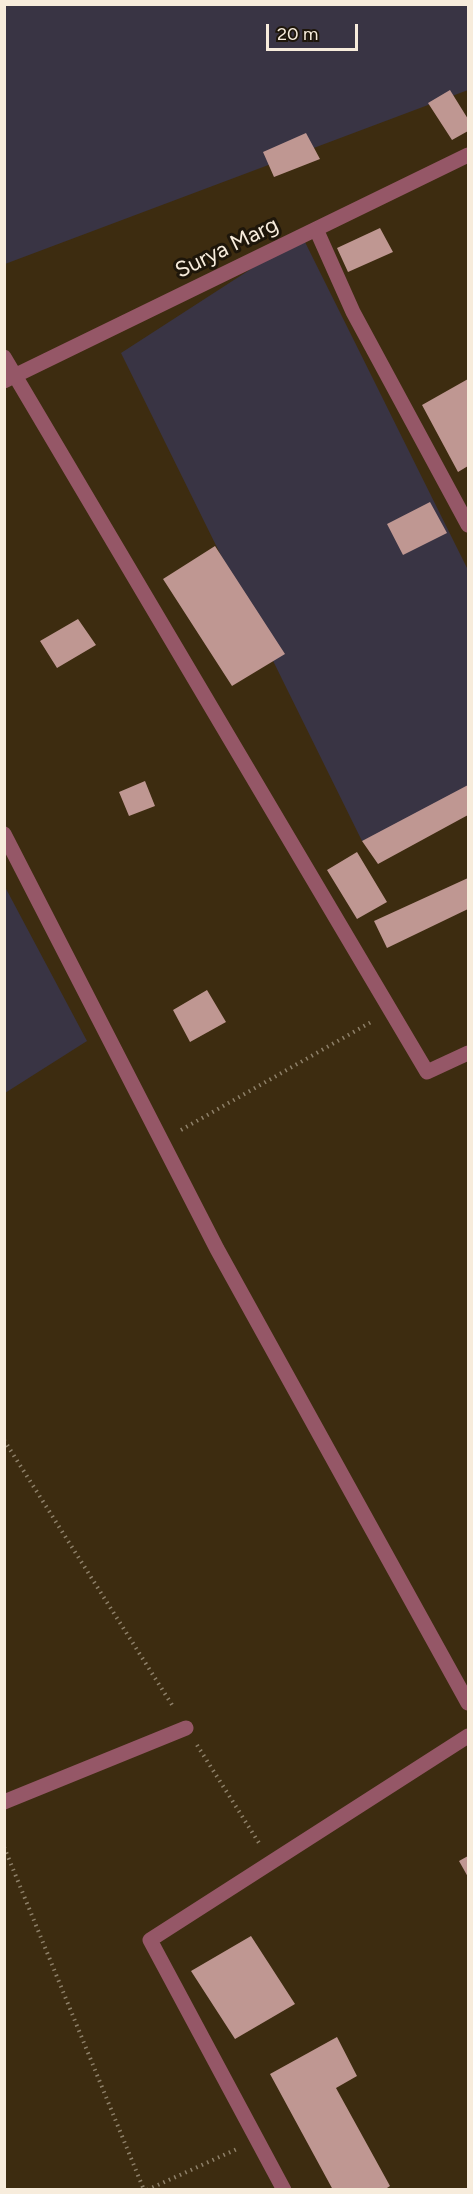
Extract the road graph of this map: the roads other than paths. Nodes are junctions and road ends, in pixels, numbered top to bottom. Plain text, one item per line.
1 (468, 155) edge
2 (316, 229) junction
3 (4, 357) edge
4 (9, 379) edge
5 (468, 525) edge
6 (4, 834) edge
7 (468, 1053) edge
8 (468, 1703) edge
9 (186, 1728) road end
10 (468, 1736) edge
11 (4, 1802) edge
12 (284, 2190) edge

1 - 2 street, Surya Marg
2 - 4 street, Surya Marg
2 - 5 street
3 - 4 street
4 - 7 street
6 - 8 street
9 - 11 street
10 - 12 street

